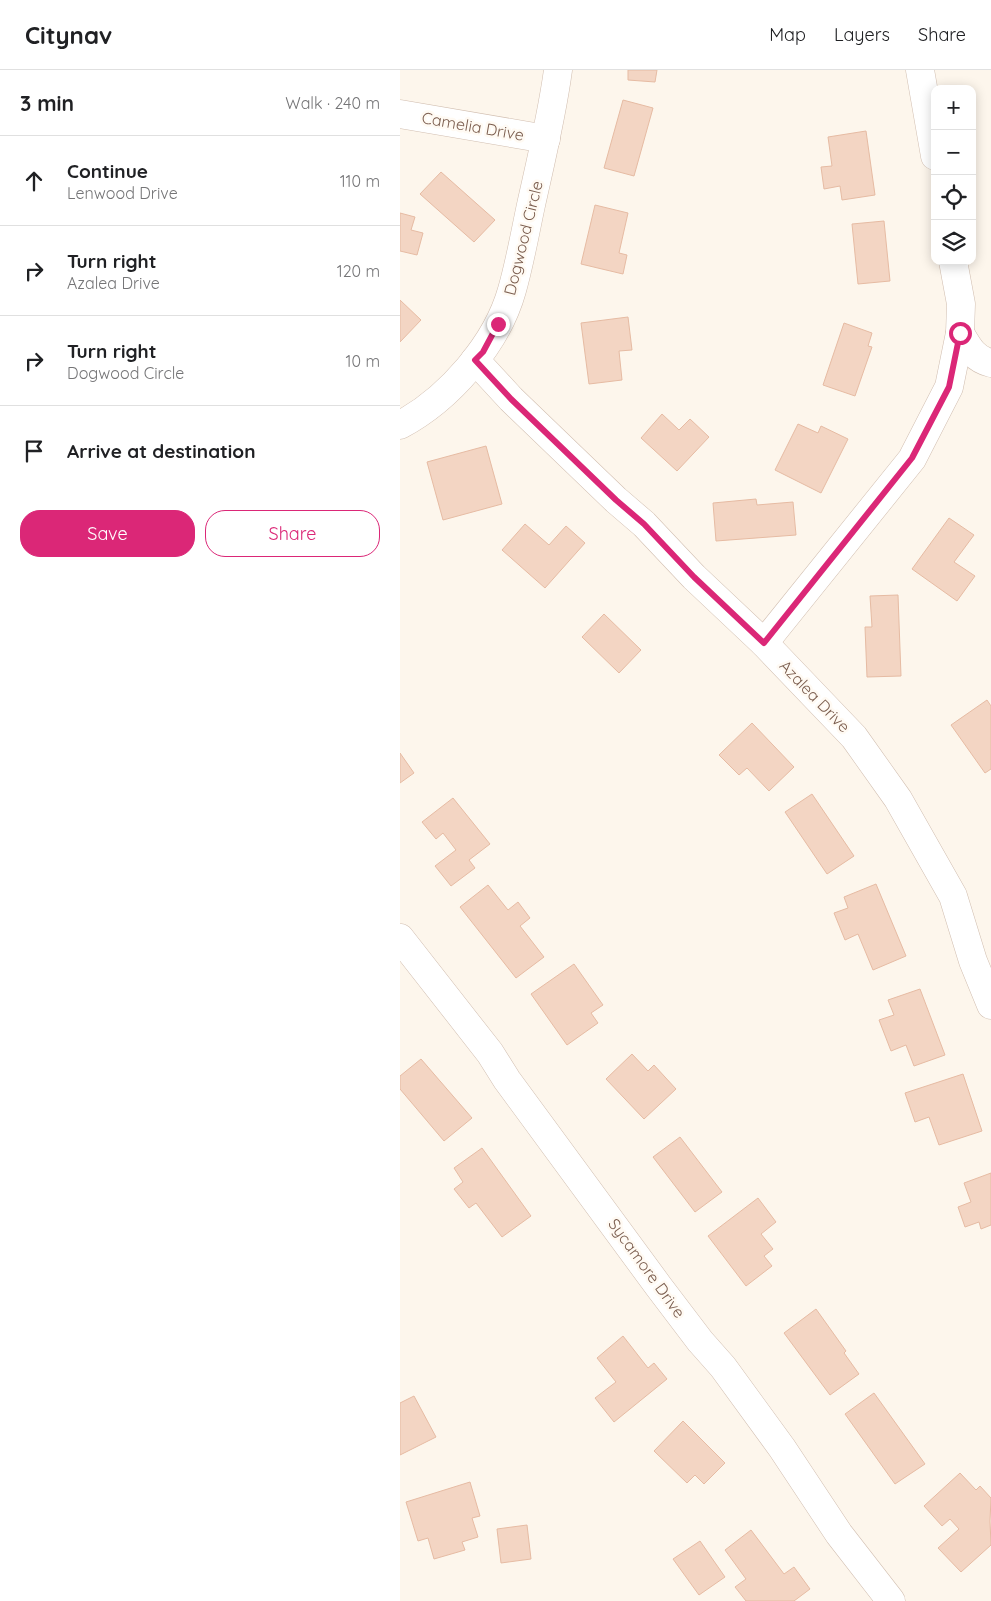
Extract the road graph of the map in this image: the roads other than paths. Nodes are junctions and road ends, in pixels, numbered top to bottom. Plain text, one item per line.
1 (558, 70) edge
2 (920, 70) edge
3 (400, 114) edge
4 (931, 133) edge
5 (546, 138) junction
6 (954, 265) edge
7 (960, 333) junction
8 (475, 360) junction
9 (991, 362) edge
10 (400, 425) edge
11 (764, 643) junction
12 (400, 938) edge
13 (991, 1004) edge
14 (891, 1601) edge

1 - 5 street, Dogwood Circle
2 - 4 street
3 - 5 street, Camelia Drive
5 - 8 street, Dogwood Circle
6 - 7 street
7 - 9 street
7 - 11 street
8 - 10 street, Dogwood Circle
8 - 11 street, Azalea Drive
11 - 13 street, Azalea Drive
12 - 14 street, Sycamore Drive

